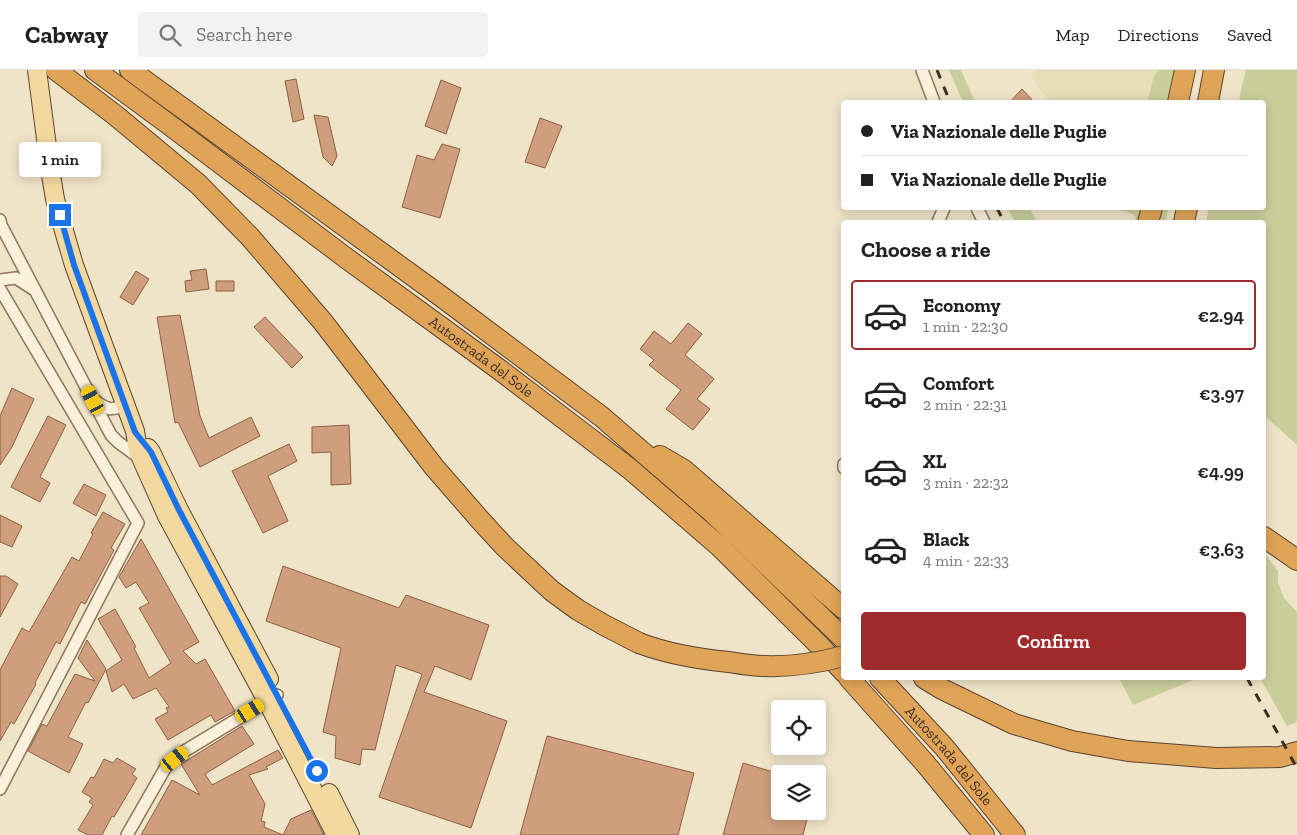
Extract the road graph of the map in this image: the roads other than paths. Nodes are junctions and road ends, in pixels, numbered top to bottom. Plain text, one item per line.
1 (37, 70) edge
2 (56, 70) edge
3 (95, 70) edge
4 (130, 70) edge
5 (922, 70) edge
6 (1185, 70) edge
7 (1214, 70) edge
8 (933, 100) edge
9 (1178, 100) edge
10 (1208, 100) edge
11 (0, 220) edge
12 (0, 280) edge
13 (0, 289) edge
14 (34, 290) junction
15 (93, 400) junction
16 (126, 405) junction
17 (135, 432) junction
18 (622, 434) junction
19 (141, 459) junction
20 (1266, 538) edge
21 (1297, 560) edge
22 (841, 606) edge
23 (841, 636) edge
24 (841, 657) edge
25 (841, 669) edge
26 (851, 680) edge
27 (882, 680) edge
28 (927, 680) edge
29 (272, 698) junction
30 (1297, 740) edge
31 (1297, 752) edge
32 (1236, 757) junction
33 (0, 789) edge
34 (127, 835) edge
35 (336, 835) edge
36 (350, 835) edge
37 (984, 835) edge
38 (1015, 835) edge

1 - 16 main road
2 - 24 highway, bridge
3 - 25 highway, Autostrada del Sole
4 - 18 highway, Autostrada del Sole
5 - 8 street
6 - 9 highway
7 - 10 highway
11 - 14 street
12 - 14 street
13 - 33 street
14 - 15 street
15 - 16 street
15 - 19 street
16 - 17 main road
17 - 19 main road
17 - 29 main road
18 - 22 highway
18 - 23 highway, Autostrada del Sole
19 - 29 main road
20 - 21 highway
26 - 37 highway, Autostrada del Sole
27 - 38 highway, Autostrada del Sole
28 - 32 highway
29 - 34 street
29 - 35 main road
29 - 36 main road
30 - 32 highway
31 - 32 highway

